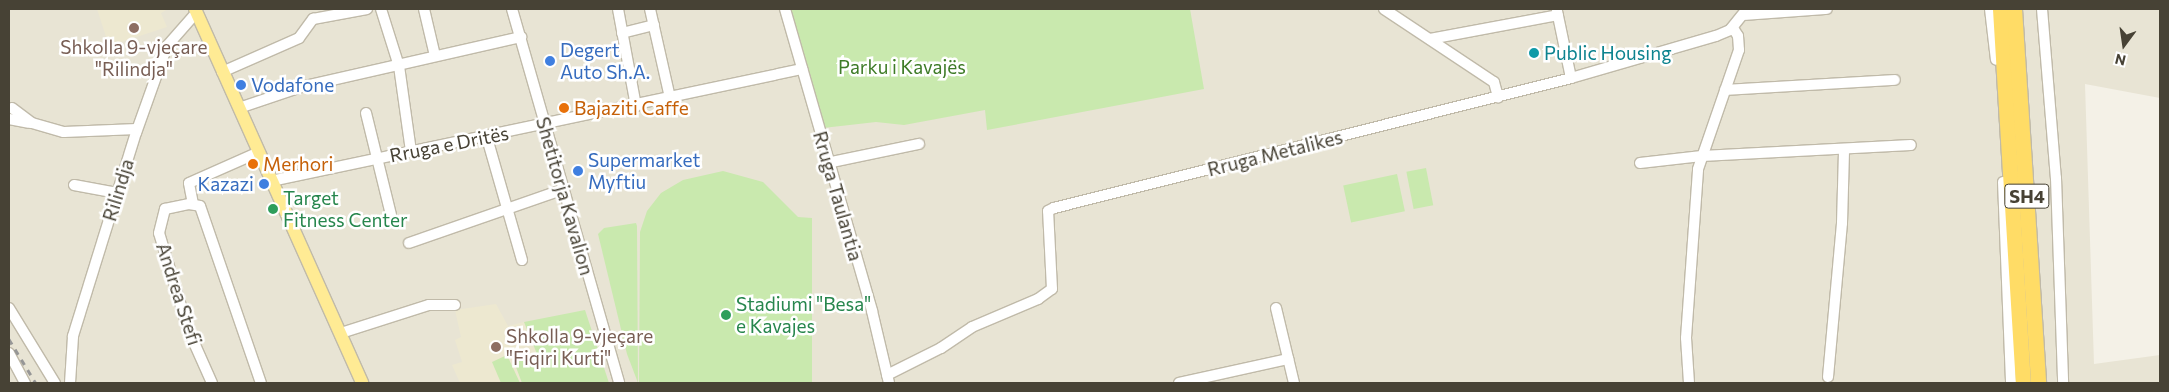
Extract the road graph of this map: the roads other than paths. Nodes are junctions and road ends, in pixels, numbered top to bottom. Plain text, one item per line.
1 (367, 9) edge
2 (381, 9) edge
3 (424, 9) edge
4 (512, 9) edge
5 (618, 9) edge
6 (650, 9) edge
7 (785, 9) edge
8 (1384, 9) edge
9 (1827, 9) edge
10 (1990, 9) edge
11 (2000, 9) edge
12 (2014, 9) edge
13 (2042, 9) edge
14 (196, 11) edge
15 (1557, 12) edge
16 (1746, 12) edge
17 (654, 25) junction
18 (1733, 28) junction
19 (622, 33) junction
20 (521, 37) junction
21 (1430, 39) junction
22 (435, 56) junction
23 (399, 66) junction
24 (802, 69) junction
25 (222, 72) junction
26 (1570, 78) junction
27 (1895, 80) dead end
28 (1725, 90) junction
29 (1498, 97) junction
30 (670, 98) junction
31 (636, 106) junction
32 (12, 108) dead end
33 (239, 108) junction
34 (366, 113) dead end
35 (9, 119) edge
36 (32, 123) junction
37 (544, 124) junction
38 (137, 129) junction
39 (486, 138) junction
40 (919, 144) dead end
41 (1911, 145) dead end
42 (411, 150) junction
43 (1844, 150) junction
44 (258, 152) junction
45 (1702, 156) junction
46 (377, 158) junction
47 (827, 163) junction
48 (1640, 163) dead end
49 (272, 181) junction
50 (74, 185) dead end
51 (564, 189) junction
52 (117, 193) junction
53 (196, 205) junction
54 (508, 210) junction
55 (391, 215) dead end
56 (409, 243) dead end
57 (522, 260) dead end
58 (455, 305) dead end
59 (9, 308) edge
60 (1276, 308) dead end
61 (340, 333) junction
62 (9, 354) edge
63 (1288, 359) junction
64 (1828, 377) dead end
65 (888, 379) edge
66 (69, 382) edge
67 (358, 382) edge
68 (25, 383) edge
69 (55, 383) edge
70 (212, 383) edge
71 (260, 383) edge
72 (619, 383) edge
73 (1179, 383) edge
74 (1294, 383) edge
75 (1689, 383) edge
76 (2011, 383) edge
77 (2023, 383) edge
78 (2038, 383) edge
79 (2063, 383) edge

1 - 25 street
2 - 23 street
3 - 22 street
4 - 20 street, Shetitorja Kavalion
5 - 19 street
6 - 17 street
7 - 24 street, Rruga Taulantia
8 - 21 street
9 - 16 street
10 - 76 street
11 - 77 highway, SH4
12 - 78 highway, SH4
13 - 79 street
14 - 25 main road
14 - 38 street, Rilindja
15 - 21 street
15 - 26 street
16 - 18 street, Rruga Metalikes
17 - 19 street
17 - 30 street
18 - 26 street, Rruga Metalikes
18 - 28 street
19 - 31 street
20 - 22 street
20 - 37 street, Shetitorja Kavalion
21 - 29 street
22 - 23 street
23 - 33 street
23 - 42 street
24 - 30 street, Rruga e Dritës
24 - 47 street, Rruga Taulantia
25 - 33 main road
26 - 29 street, Rruga Metalikes
27 - 28 street
28 - 45 street
29 - 65 street, Rruga Metalikes
30 - 31 street, Rruga e Dritës
31 - 37 street, Rruga e Dritës
32 - 36 street
33 - 44 main road
34 - 46 street
35 - 36 street
36 - 38 street
37 - 39 street, Rruga e Dritës
37 - 51 street, Shetitorja Kavalion
38 - 52 street, Rilindja
39 - 42 street, Rruga e Dritës
39 - 54 street
40 - 47 street
41 - 43 street
42 - 46 street, Rruga e Dritës
43 - 45 street
43 - 64 street
44 - 49 main road
44 - 53 street
45 - 48 street
45 - 75 street
46 - 49 street, Rruga e Dritës
46 - 55 street
47 - 65 street, Rruga Taulantia
49 - 61 main road
50 - 52 street
51 - 54 street
51 - 72 street, Shetitorja Kavalion
52 - 66 street, Rilindja
53 - 70 street, Andrea Stefi
53 - 71 street
54 - 56 street
54 - 57 street
58 - 61 street
59 - 69 street
60 - 63 street
61 - 67 main road
62 - 68 street
63 - 73 street
63 - 74 street

